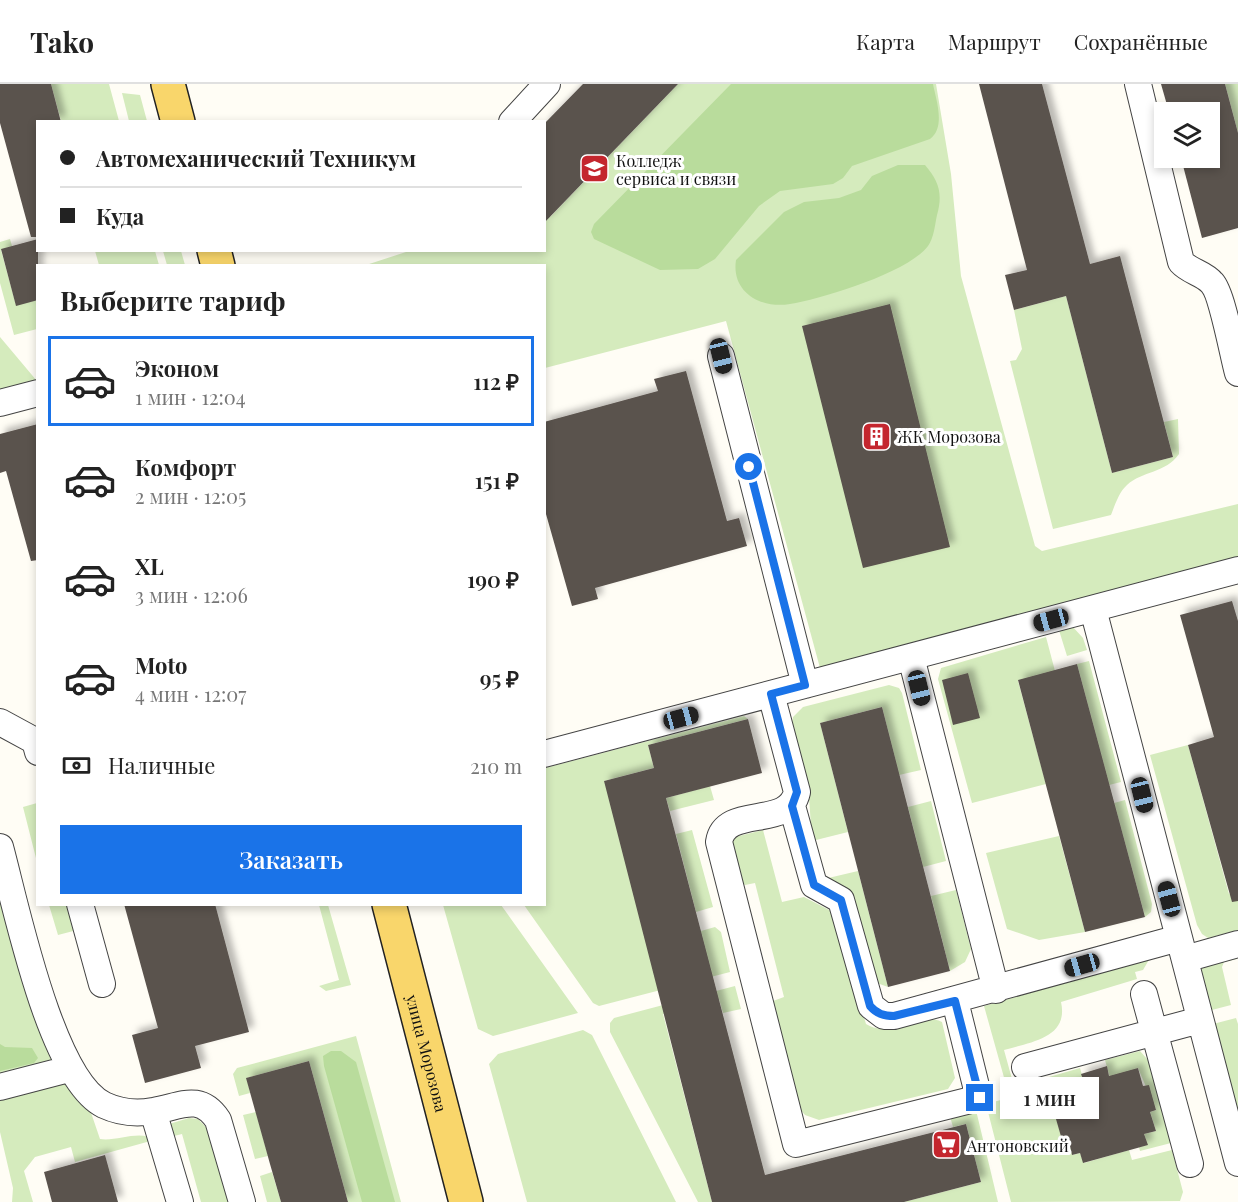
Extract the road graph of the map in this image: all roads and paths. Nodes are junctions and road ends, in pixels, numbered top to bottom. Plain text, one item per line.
1 (168, 84) edge
2 (547, 84) edge
3 (1138, 84) edge
4 (177, 120) edge
5 (514, 120) edge
6 (721, 356) dead end
7 (1238, 373) edge
8 (36, 394) edge
9 (0, 403) edge
10 (1238, 570) edge
11 (1093, 609) junction
12 (911, 657) junction
13 (805, 685) junction
14 (771, 694) junction
15 (0, 722) edge
16 (36, 745) edge
17 (546, 753) edge
18 (792, 806) junction
19 (0, 847) edge
20 (81, 906) edge
21 (390, 906) edge
22 (1238, 944) edge
23 (1182, 949) junction
24 (102, 984) dead end
25 (996, 990) junction
26 (1144, 994) dead end
27 (955, 1001) junction
28 (1200, 1020) junction
29 (1154, 1032) junction
30 (1025, 1067) dead end
31 (69, 1069) junction
32 (0, 1087) edge
33 (153, 1111) junction
34 (1237, 1155) edge
35 (1190, 1164) dead end
36 (180, 1202) edge
37 (242, 1202) edge
38 (466, 1202) edge

1 - 4 main road
2 - 5 lane
3 - 7 lane
6 - 13 lane
8 - 9 lane
10 - 11 lane
11 - 12 lane
11 - 23 lane
12 - 13 lane
12 - 25 lane
13 - 14 lane
14 - 17 lane
14 - 18 lane
15 - 16 lane
18 - 27 lane
18 - 27 lane
19 - 31 lane
20 - 24 lane
21 - 38 main road, улица Морозова
22 - 23 lane
23 - 25 lane
23 - 28 lane
25 - 27 lane
26 - 29 lane
28 - 29 lane
28 - 34 lane
29 - 30 lane
29 - 35 lane
31 - 32 lane
31 - 33 lane
33 - 36 lane
33 - 37 lane

